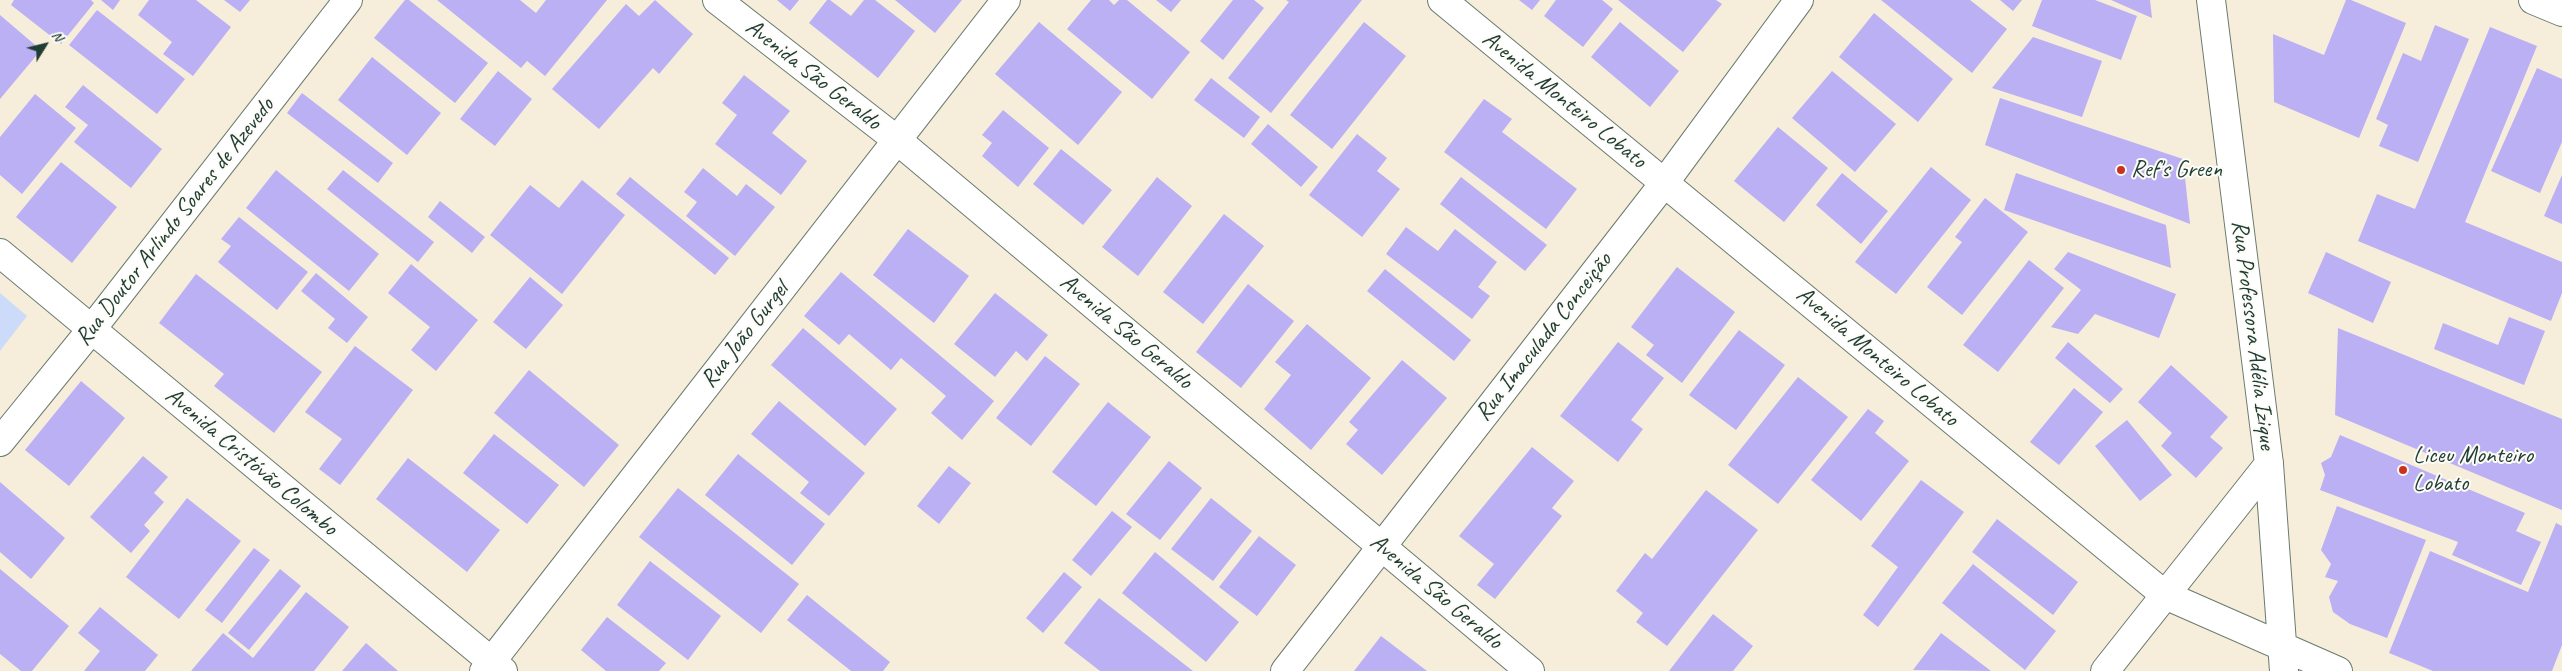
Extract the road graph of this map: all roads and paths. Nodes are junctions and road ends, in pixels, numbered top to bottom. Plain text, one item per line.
1 (348, 0) edge
2 (716, 0) edge
3 (1006, 0) edge
4 (1442, 0) edge
5 (1800, 0) edge
6 (2210, 0) edge
7 (2532, 0) edge
8 (2562, 12) edge
9 (897, 140) junction
10 (1664, 182) junction
11 (0, 253) edge
12 (91, 330) junction
13 (0, 442) edge
14 (2269, 464) junction
15 (1383, 546) junction
16 (2166, 595) junction
17 (2284, 660) edge
18 (492, 668) edge
19 (1285, 671) edge
20 (1530, 671) edge
21 (2105, 671) edge
22 (2338, 671) edge

1 - 12 street, Rua Doutor Arlindo Soares de Azevedo
2 - 9 street, Avenida São Geraldo
3 - 9 street, Rua João Gurgel
4 - 10 street, Avenida Monteiro Lobato
5 - 10 street, Rua Imaculada Conceição
6 - 14 street, Rua Professora Adélia Izique
7 - 8 street
9 - 15 street, Avenida São Geraldo
9 - 18 street, Rua João Gurgel
10 - 15 street, Rua Imaculada Conceição
10 - 16 street, Avenida Monteiro Lobato
11 - 12 street, Avenida Cristóvão Colombo
12 - 13 street, Rua Doutor Arlindo Soares de Azevedo
12 - 18 street, Avenida Cristóvão Colombo
14 - 16 street
14 - 17 street, Rua Professora Adélia Izique
15 - 19 street, Rua Imaculada Conceição
15 - 20 street, Avenida São Geraldo
16 - 17 street, Avenida Monteiro Lobato
16 - 21 street
17 - 22 street, Avenida Monteiro Lobato

